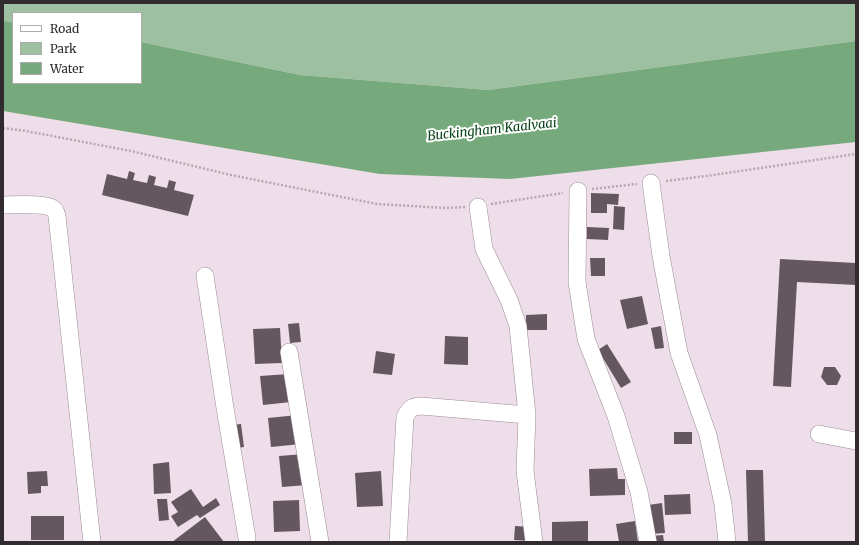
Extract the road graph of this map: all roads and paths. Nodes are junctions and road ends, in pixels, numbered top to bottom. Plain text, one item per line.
1 (3, 128) edge
2 (856, 154) edge
3 (651, 182) junction
4 (578, 191) junction
5 (3, 205) edge
6 (478, 207) junction
7 (206, 276) dead end
8 (289, 352) dead end
9 (528, 415) junction
10 (819, 434) dead end
11 (856, 442) edge
12 (246, 541) edge
13 (92, 542) edge
14 (320, 542) edge
15 (398, 542) edge
16 (534, 542) edge
17 (648, 542) edge
18 (727, 542) edge

1 - 6 path
2 - 3 path
3 - 4 path
3 - 18 street
4 - 6 path
4 - 17 street
5 - 13 street
6 - 9 street
7 - 12 street
8 - 14 street
9 - 15 street
9 - 16 street
10 - 11 street

